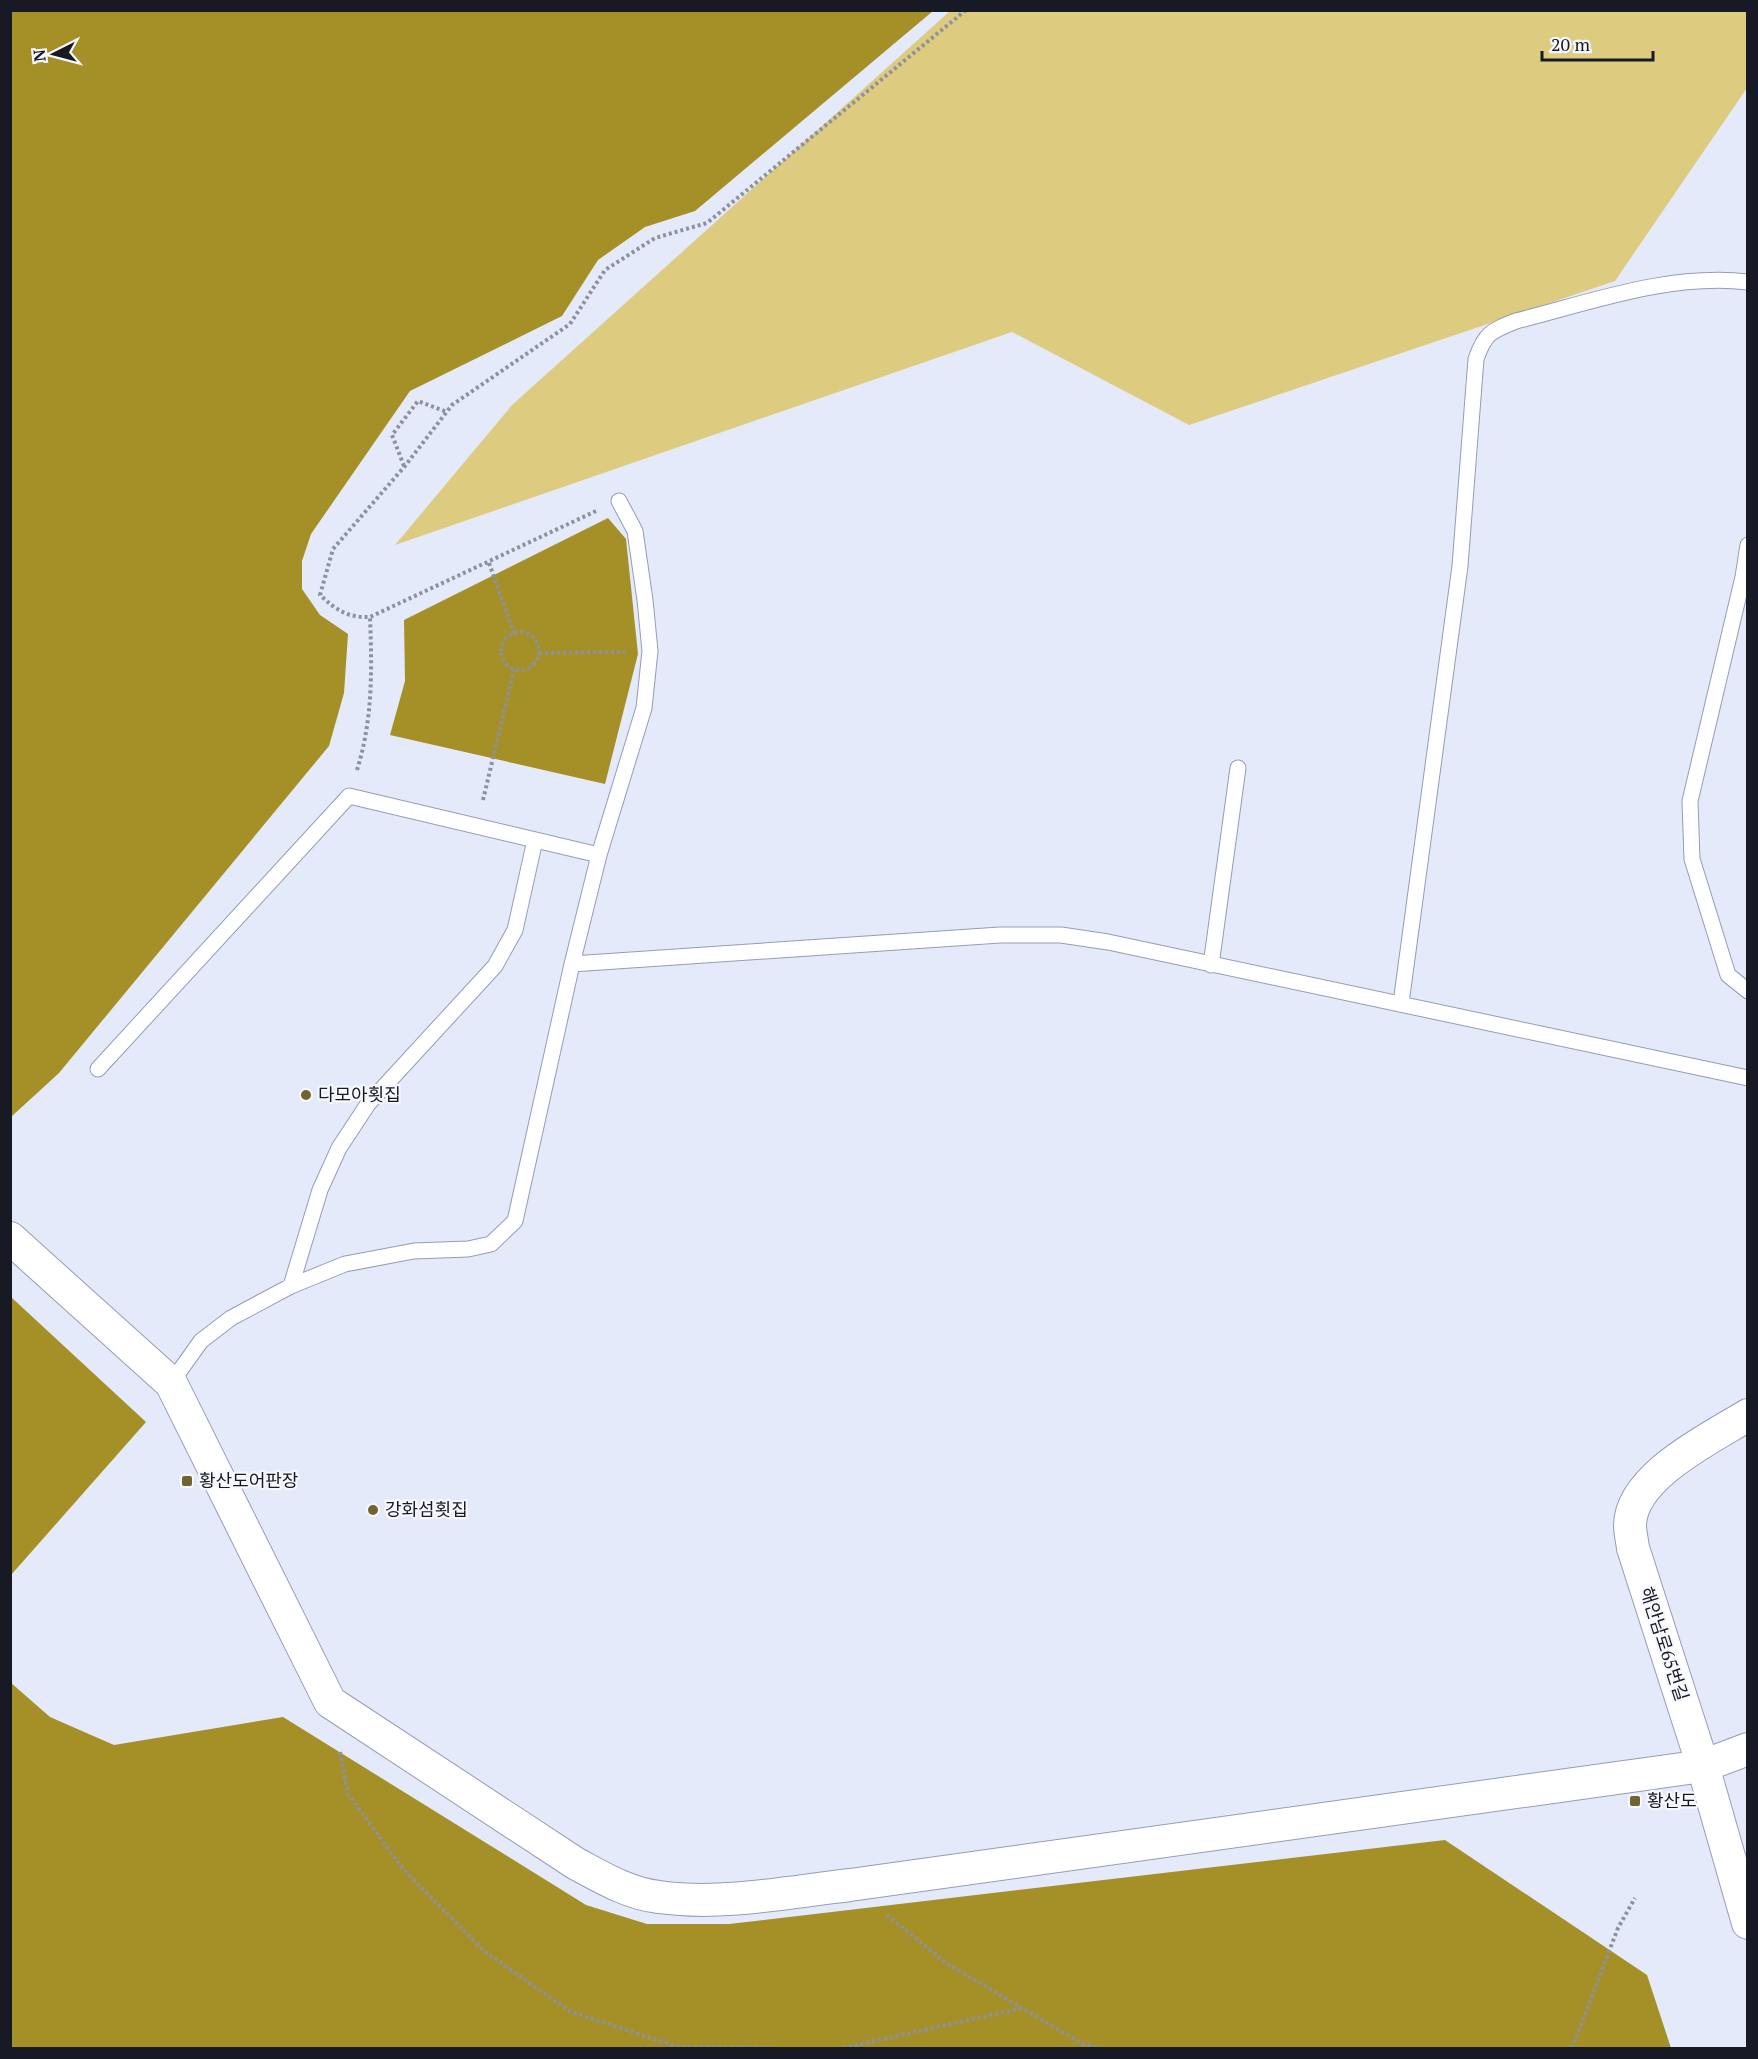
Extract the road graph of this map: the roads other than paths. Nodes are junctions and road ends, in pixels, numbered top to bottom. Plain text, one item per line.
1 (1748, 282) edge
2 (619, 501) road end
3 (1748, 545) edge
4 (1238, 768) dead end
5 (535, 840) junction
6 (599, 855) junction
7 (572, 964) junction
8 (1211, 965) junction
9 (1748, 991) edge
10 (1401, 1003) junction
11 (98, 1070) dead end
12 (1748, 1078) edge
13 (10, 1238) edge
14 (291, 1286) junction
15 (171, 1383) junction
16 (1748, 1415) edge
17 (1748, 1749) edge
18 (1703, 1766) junction
19 (1748, 1923) edge

1 - 10 lane
2 - 6 lane
3 - 9 lane
4 - 8 lane
5 - 6 lane
5 - 11 lane
5 - 14 lane
6 - 7 lane
7 - 8 lane
7 - 14 lane
8 - 10 lane
10 - 12 lane
13 - 15 street
14 - 15 lane
15 - 18 street
16 - 18 street, 해안남로65번길
17 - 18 street
18 - 19 street, 해안남로65번길

